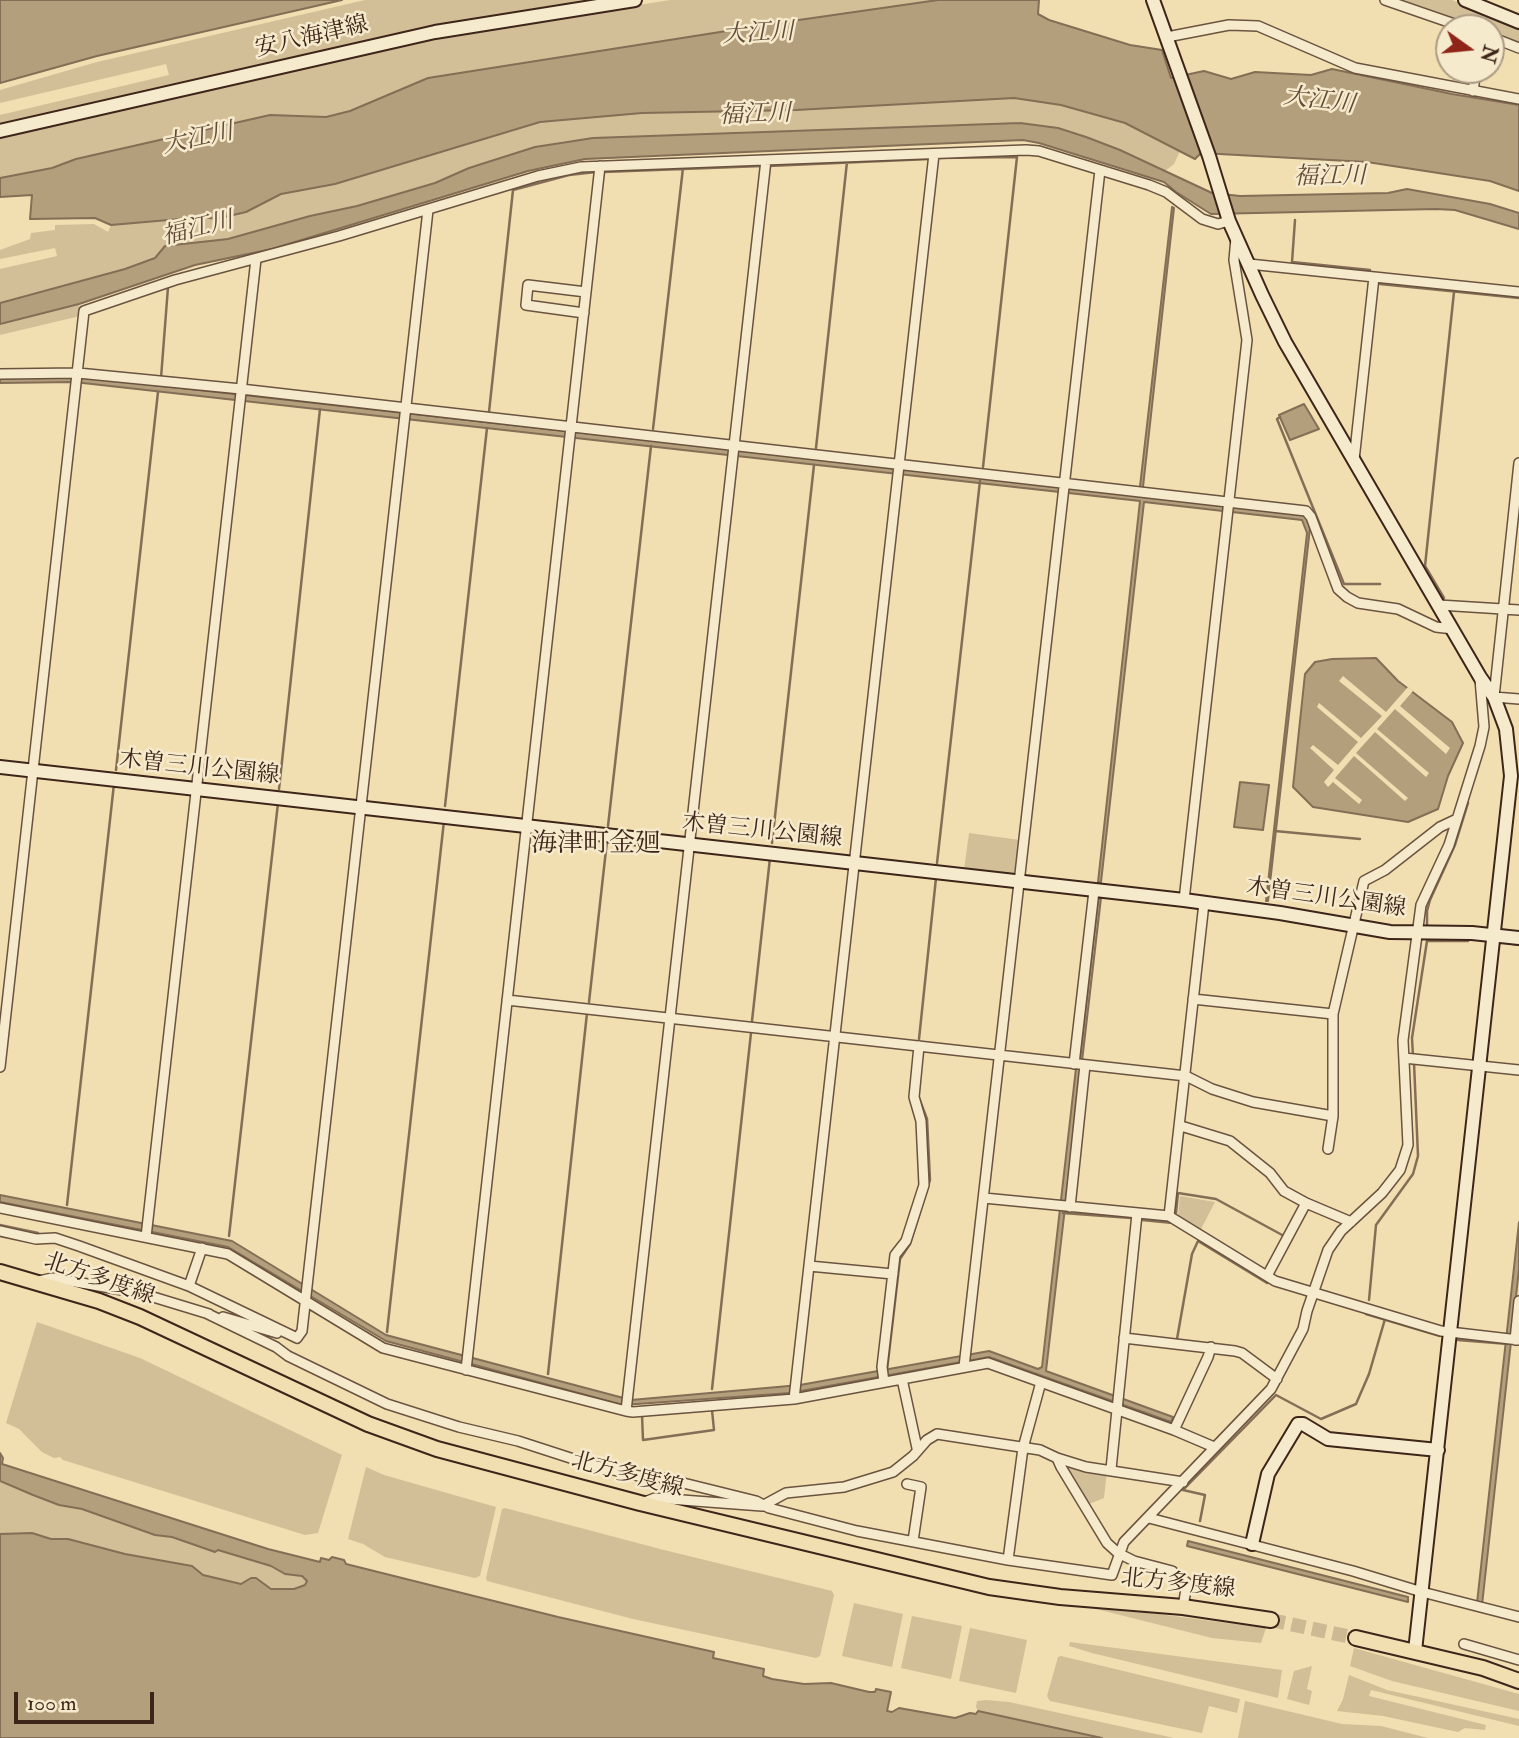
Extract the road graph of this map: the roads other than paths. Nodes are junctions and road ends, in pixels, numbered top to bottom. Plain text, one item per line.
1 (635, 0) edge
2 (1153, 0) edge
3 (1385, 0) edge
4 (1465, 0) edge
5 (1435, 17) edge
6 (1519, 22) edge
7 (1167, 37) junction
8 (1474, 84) edge
9 (1473, 91) junction
10 (1519, 99) edge
11 (0, 131) edge
12 (934, 153) junction
13 (766, 160) junction
14 (600, 166) junction
15 (1100, 170) junction
16 (428, 210) junction
17 (1229, 221) junction
18 (1236, 236) junction
19 (256, 259) junction
20 (1249, 264) junction
21 (1374, 277) junction
22 (586, 292) junction
23 (1519, 292) edge
24 (584, 313) junction
25 (0, 374) edge
26 (77, 377) junction
27 (241, 395) junction
28 (405, 413) junction
29 (571, 432) junction
30 (734, 450) junction
31 (1354, 460) junction
32 (1519, 463) edge
33 (899, 469) junction
34 (1064, 487) junction
35 (1229, 506) junction
36 (1439, 605) junction
37 (1503, 608) junction
38 (1519, 610) edge
39 (1453, 629) junction
40 (1480, 677) junction
41 (1494, 697) junction
42 (1519, 699) edge
43 (1513, 739) edge
44 (0, 767) edge
45 (33, 771) junction
46 (196, 790) junction
47 (362, 808) junction
48 (1457, 819) junction
49 (526, 826) junction
50 (689, 846) junction
51 (854, 863) junction
52 (1020, 882) junction
53 (1094, 891) junction
54 (1184, 900) junction
55 (1204, 903) junction
56 (1355, 927) junction
57 (1416, 933) junction
58 (1493, 935) junction
59 (1519, 938) edge
60 (1193, 999) junction
61 (507, 1000) junction
62 (1333, 1014) junction
63 (670, 1018) junction
64 (835, 1036) junction
65 (919, 1046) junction
66 (999, 1055) junction
67 (1404, 1058) junction
68 (1079, 1064) junction
69 (1478, 1066) junction
70 (0, 1067) edge
71 (1519, 1070) edge
72 (1186, 1076) junction
73 (1333, 1116) junction
74 (1181, 1126) junction
75 (1328, 1149) dead end
76 (984, 1198) junction
77 (1306, 1203) junction
78 (1065, 1206) junction
79 (0, 1208) edge
80 (1137, 1214) junction
81 (1169, 1216) junction
82 (1351, 1222) junction
83 (0, 1231) edge
84 (146, 1232) junction
85 (202, 1248) junction
86 (810, 1266) junction
87 (0, 1272) edge
88 (893, 1274) junction
89 (1267, 1276) junction
90 (37, 1282) junction
91 (189, 1286) junction
92 (1313, 1293) junction
93 (307, 1299) junction
94 (1519, 1301) edge
95 (206, 1313) junction
96 (1450, 1332) junction
97 (297, 1338) junction
98 (1124, 1338) junction
99 (1517, 1340) edge
100 (1211, 1347) junction
101 (965, 1362) junction
102 (466, 1364) junction
103 (883, 1377) junction
104 (902, 1379) junction
105 (1277, 1379) junction
106 (1041, 1382) junction
107 (795, 1392) junction
108 (1116, 1403) junction
109 (627, 1406) junction
110 (1174, 1430) junction
111 (1214, 1447) junction
112 (917, 1448) junction
113 (1023, 1448) junction
114 (1438, 1450) junction
115 (1057, 1458) junction
116 (1111, 1469) junction
117 (1183, 1482) junction
118 (907, 1484) dead end
119 (640, 1503) junction
120 (762, 1506) junction
121 (1149, 1518) junction
122 (913, 1541) junction
123 (1252, 1544) junction
124 (1118, 1553) junction
125 (1008, 1560) junction
126 (1422, 1592) junction
127 (1184, 1607) junction
128 (1519, 1617) edge
129 (1271, 1620) tunnel mouth
130 (1356, 1638) tunnel mouth
131 (1464, 1644) dead end
132 (1415, 1651) junction
133 (1519, 1660) edge
134 (1519, 1681) edge

1 - 11 main road, 安八海津線
2 - 7 main road
3 - 5 street
4 - 6 main road
7 - 9 street
7 - 17 main road
8 - 9 street
9 - 10 street
12 - 13 street
12 - 15 street
12 - 33 street
13 - 14 street
13 - 30 street
14 - 16 street
14 - 22 street
15 - 17 street
15 - 34 street
16 - 19 street
16 - 28 street
17 - 18 main road
18 - 20 main road
18 - 35 street
19 - 26 street
19 - 27 street
20 - 21 street
20 - 31 main road
21 - 23 street
21 - 31 street
22 - 24 street
22 - 24 street
24 - 29 street
25 - 26 street
26 - 27 street
26 - 45 street
27 - 28 street
27 - 46 street
28 - 29 street
28 - 47 street
29 - 30 street
29 - 49 street
30 - 33 street
30 - 50 street
31 - 36 main road
32 - 37 street
33 - 34 street
33 - 51 street
34 - 35 street
34 - 52 street
35 - 39 street
35 - 54 street
36 - 37 street
36 - 39 main road
37 - 38 street
37 - 41 street
39 - 40 main road
40 - 41 main road
40 - 48 street
41 - 42 street
41 - 43 main road
43 - 58 main road
44 - 45 main road, 木曽三川公園線
45 - 46 main road, 木曽三川公園線
45 - 70 street
46 - 47 main road, 木曽三川公園線
46 - 84 street
47 - 49 main road, 木曽三川公園線
47 - 93 street
48 - 56 street
48 - 57 street
49 - 50 main road, 木曽三川公園線
49 - 61 street
50 - 51 main road, 木曽三川公園線
50 - 63 street
51 - 52 main road, 木曽三川公園線
51 - 64 street
52 - 53 main road, 木曽三川公園線
52 - 66 street
53 - 54 main road, 木曽三川公園線
53 - 68 street
54 - 55 main road, 木曽三川公園線
55 - 56 main road, 木曽三川公園線
55 - 60 street
56 - 57 main road, 木曽三川公園線
56 - 62 street
57 - 58 main road, 木曽三川公園線
57 - 67 street
58 - 59 main road, 木曽三川公園線
58 - 69 main road
60 - 62 street
60 - 72 street
61 - 63 street
61 - 102 street
62 - 73 street
63 - 64 street
63 - 109 street
64 - 65 street
64 - 86 street
65 - 66 street
65 - 88 street
66 - 68 street
66 - 76 street
67 - 69 street
67 - 82 street
68 - 72 street
68 - 78 street
69 - 71 street
69 - 96 main road
72 - 73 street
72 - 74 street
73 - 75 street
74 - 77 street
74 - 81 street
76 - 78 street
76 - 101 street
77 - 82 street
77 - 89 street
78 - 80 street
79 - 84 street
80 - 81 street
80 - 98 street
81 - 89 street
82 - 92 street
83 - 91 street
84 - 85 street
85 - 91 street
85 - 93 street
86 - 88 street
86 - 107 street
87 - 90 main road, 北方多度線
88 - 103 street
89 - 92 street
90 - 95 street
90 - 119 main road, 北方多度線
91 - 97 street
92 - 96 street
92 - 105 street
93 - 97 street
93 - 102 street
94 - 99 street
95 - 97 street
95 - 120 street
96 - 99 street
96 - 114 main road
98 - 100 street
98 - 108 street
100 - 105 street
100 - 110 street
101 - 104 street
101 - 106 street
102 - 109 street
103 - 104 street
103 - 107 street
104 - 112 street
105 - 111 street
106 - 108 street
106 - 113 street
107 - 109 street
108 - 110 street
108 - 116 street
110 - 111 street
111 - 117 street
112 - 113 street
112 - 120 street
113 - 115 street
113 - 125 street
114 - 123 main road
114 - 126 main road
115 - 116 street
115 - 124 street
116 - 117 street
117 - 121 street
118 - 122 street
119 - 120 street
119 - 127 main road, 北方多度線
120 - 122 street
121 - 123 street
121 - 124 street
122 - 125 street
123 - 126 street
124 - 125 street
124 - 127 street
126 - 128 street
126 - 132 main road
127 - 129 main road, 北方多度線
130 - 132 main road
131 - 133 street
132 - 134 main road

